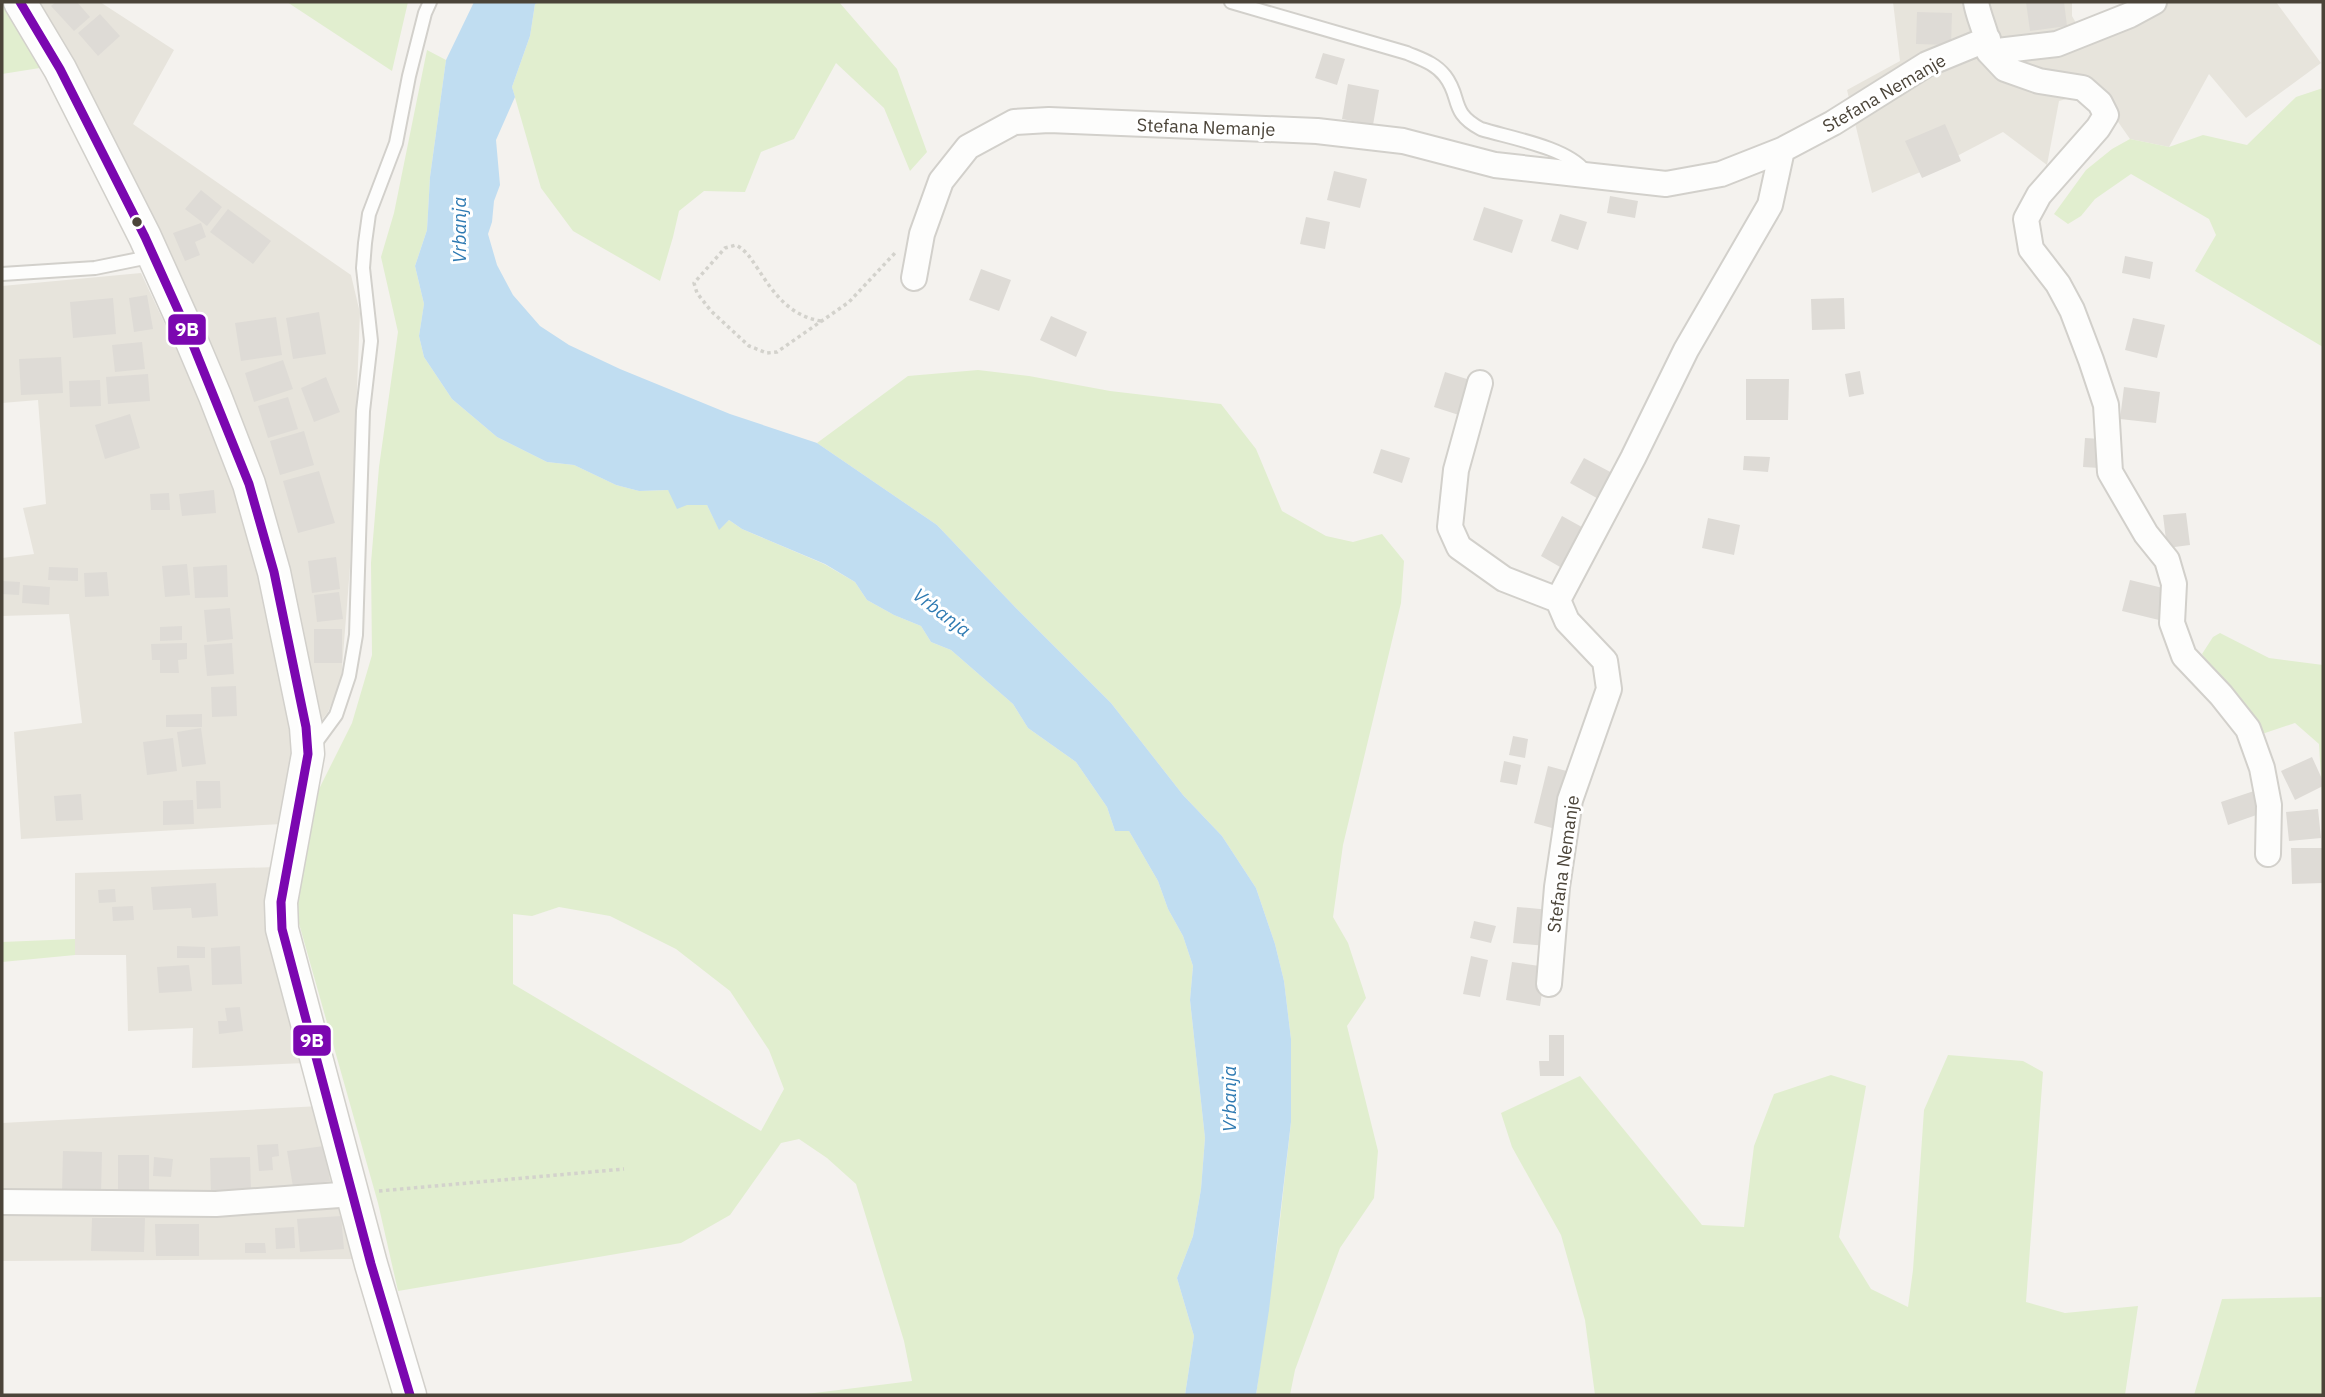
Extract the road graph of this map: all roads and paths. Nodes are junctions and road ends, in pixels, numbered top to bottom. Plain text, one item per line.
1 (20, 2) edge
2 (430, 2) edge
3 (1231, 2) edge
4 (1976, 2) edge
5 (2154, 2) edge
6 (1989, 46) junction
7 (1782, 150) junction
8 (1590, 176) junction
9 (924, 230) junction
10 (154, 256) junction
11 (2, 274) edge
12 (914, 278) dead end
13 (821, 321) junction
14 (1480, 383) dead end
15 (1558, 600) junction
16 (307, 754) junction
17 (2268, 854) dead end
18 (1549, 984) dead end
19 (624, 1170) dead end
20 (353, 1194) junction
21 (2, 1202) edge
22 (410, 1395) edge

1 - 10 street
2 - 16 lane
3 - 8 lane
4 - 6 street
5 - 6 street, Stefana Nemanje
6 - 7 street, Stefana Nemanje
6 - 17 street
7 - 8 street, Stefana Nemanje
7 - 15 street
8 - 9 street, Stefana Nemanje
9 - 12 street, Stefana Nemanje
9 - 13 path
10 - 11 lane
10 - 16 street
13 - 13 path
14 - 15 street
15 - 18 street, Stefana Nemanje
16 - 20 street
19 - 20 path
20 - 21 street
20 - 22 street

